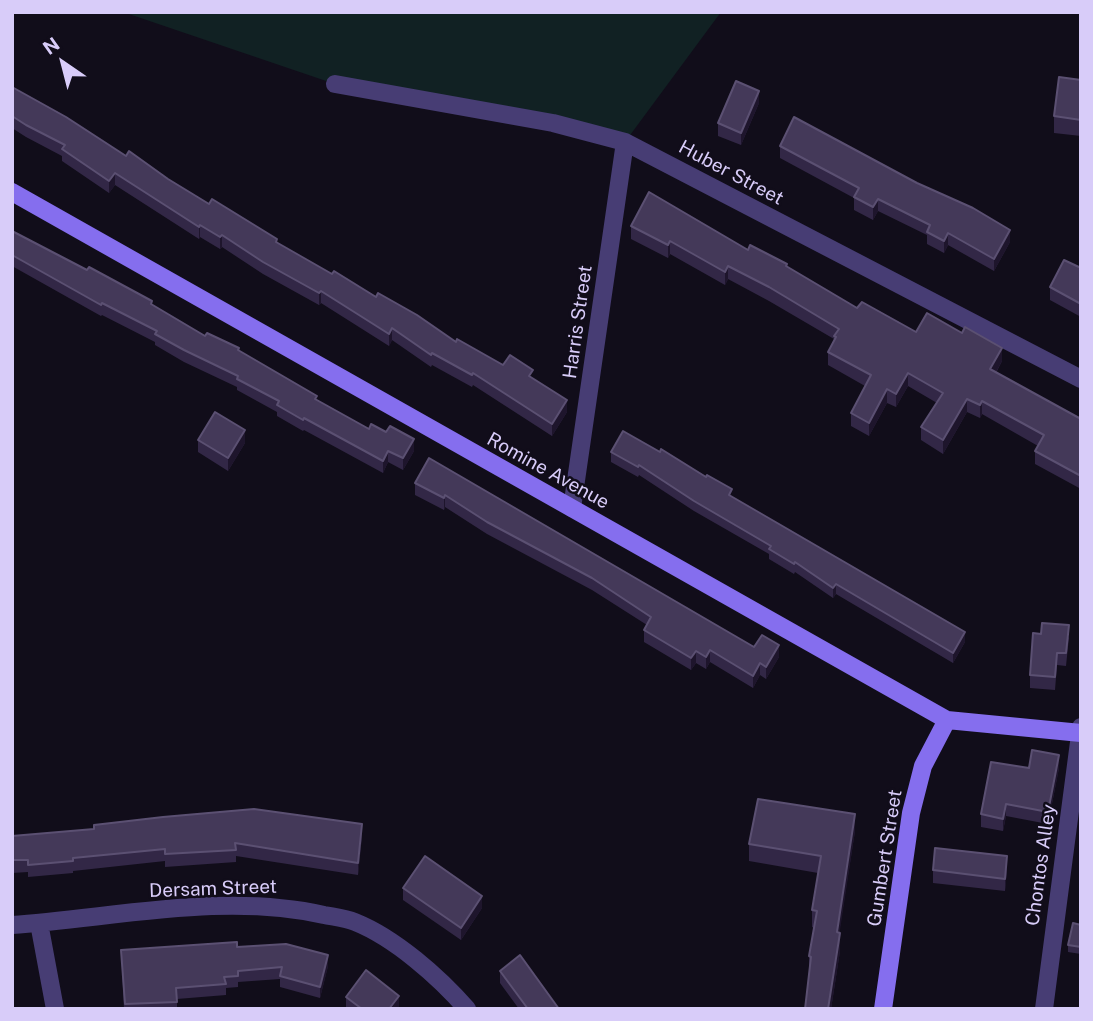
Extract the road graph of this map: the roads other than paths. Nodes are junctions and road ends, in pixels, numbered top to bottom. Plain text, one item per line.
1 (334, 84) dead end
2 (625, 142) junction
3 (12, 192) edge
4 (1081, 379) edge
5 (572, 508) junction
6 (947, 720) junction
7 (1081, 731) edge
8 (39, 923) junction
9 (12, 925) edge
10 (55, 1009) edge
11 (467, 1009) edge
12 (883, 1009) edge
13 (1044, 1009) edge

1 - 2 street, Huber Street
2 - 4 street, Huber Street
2 - 5 street, Harris Street
3 - 5 street, Romine Avenue
5 - 6 street, Romine Avenue
6 - 7 street, Romine Avenue
6 - 12 street, Gumbert Street
7 - 13 street, Chontos Alley
8 - 9 street, Dersam Street
8 - 10 street
8 - 11 street, Dersam Street

